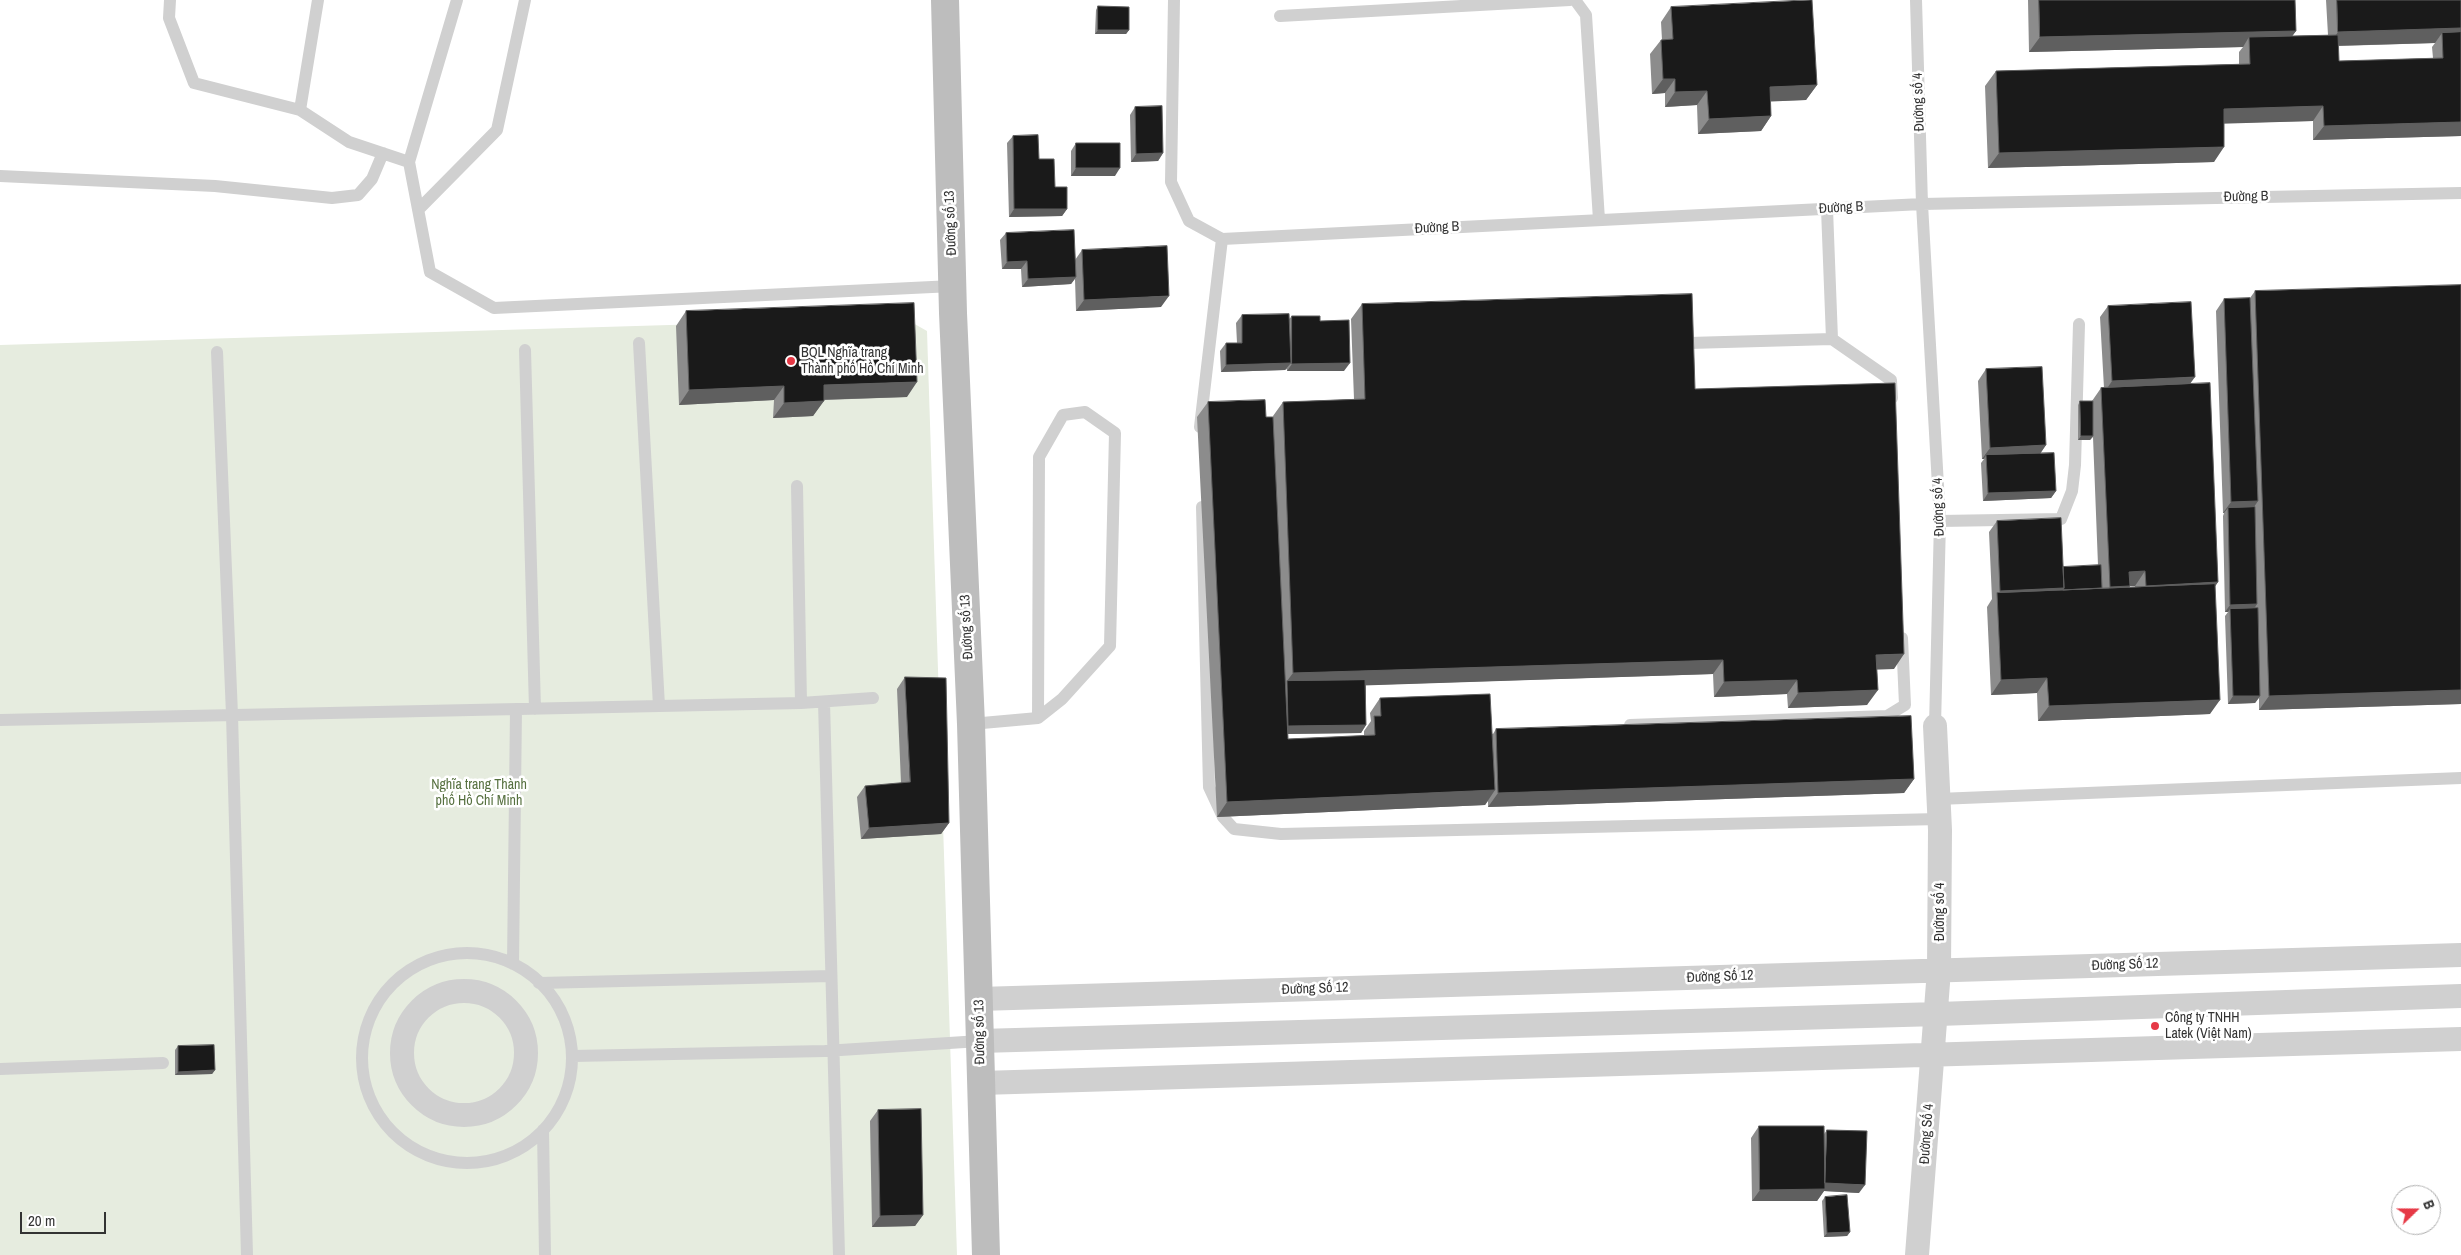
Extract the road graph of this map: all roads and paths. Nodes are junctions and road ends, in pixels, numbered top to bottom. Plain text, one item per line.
1 (170, 0) edge
2 (318, 0) edge
3 (457, 0) edge
4 (525, 0) edge
5 (945, 0) edge
6 (1174, 0) edge
7 (1570, 0) edge
8 (1575, 0) edge
9 (1916, 0) edge
10 (1280, 16) dead end
11 (300, 110) junction
12 (383, 153) junction
13 (409, 162) junction
14 (0, 176) edge
15 (2461, 193) edge
16 (1922, 204) junction
17 (1827, 209) junction
18 (418, 210) junction
19 (1599, 220) junction
20 (1222, 239) junction
21 (952, 286) junction
22 (2079, 324) dead end
23 (1832, 339) junction
24 (640, 343) dead end
25 (1689, 343) edge
26 (525, 350) dead end
27 (217, 352) dead end
28 (1892, 409) edge
29 (1200, 444) dead end
30 (797, 486) dead end
31 (1202, 493) dead end
32 (1940, 521) junction
33 (1902, 626) edge
34 (873, 698) dead end
35 (824, 702) junction
36 (801, 703) junction
37 (658, 706) junction
38 (516, 709) junction
39 (535, 709) junction
40 (232, 716) junction
41 (1038, 718) junction
42 (0, 720) edge
43 (971, 724) junction
44 (1618, 726) edge
45 (1935, 726) joint
46 (2461, 778) edge
47 (1939, 809) junction
48 (2461, 955) edge
49 (513, 964) junction
50 (1939, 970) junction
51 (831, 976) junction
52 (539, 983) junction
53 (488, 995) joint
54 (2461, 996) edge
55 (979, 999) junction
56 (1938, 1014) junction
57 (2461, 1040) edge
58 (980, 1041) junction
59 (833, 1050) junction
60 (1932, 1055) junction
61 (573, 1056) junction
62 (163, 1063) dead end
63 (0, 1069) edge
64 (981, 1083) junction
65 (543, 1130) junction
66 (247, 1255) edge
67 (545, 1255) edge
68 (839, 1255) edge
69 (986, 1255) edge
70 (1917, 1255) edge

1 - 11 lane
2 - 11 lane
3 - 13 lane
4 - 18 lane
5 - 21 street, Đường số 13
6 - 20 lane
7 - 10 lane
8 - 19 lane
9 - 16 lane, Đường số 4
11 - 12 lane
12 - 13 lane
12 - 14 lane
13 - 18 lane
15 - 16 lane, Đường B
16 - 17 lane, Đường B
16 - 32 lane, Đường số 4
17 - 19 lane, Đường B
17 - 23 lane
18 - 21 lane
19 - 20 lane, Đường B
20 - 29 lane
21 - 43 street, Đường số 13
22 - 32 lane
23 - 25 lane
23 - 28 lane
24 - 37 lane
26 - 39 lane
27 - 40 lane
30 - 36 lane
31 - 47 lane
32 - 45 lane, Đường số 4
33 - 44 lane
34 - 35 lane
35 - 36 lane
35 - 51 lane
36 - 37 lane
37 - 39 lane
38 - 39 lane
38 - 40 lane
38 - 49 lane
40 - 42 lane
40 - 66 lane
41 - 41 lane
41 - 43 lane
43 - 55 street, Đường số 13
45 - 47 street, Đường số 4
46 - 47 lane
47 - 50 street, Đường số 4
48 - 50 street, Đường Số 12
49 - 52 lane
49 - 65 lane
50 - 55 street, Đường Số 12
50 - 56 street, Đường số 4
51 - 52 lane
51 - 59 lane
52 - 61 lane
53 - 53 street
54 - 56 street
55 - 58 street, Đường số 13
56 - 58 street
56 - 60 street, Đường Số 4
57 - 60 street
58 - 59 lane
58 - 64 street, Đường số 13
59 - 61 lane
59 - 68 lane
60 - 64 street
60 - 70 street, Đường Số 4
61 - 65 lane
62 - 63 lane
64 - 69 street, Đường số 13
65 - 67 lane

